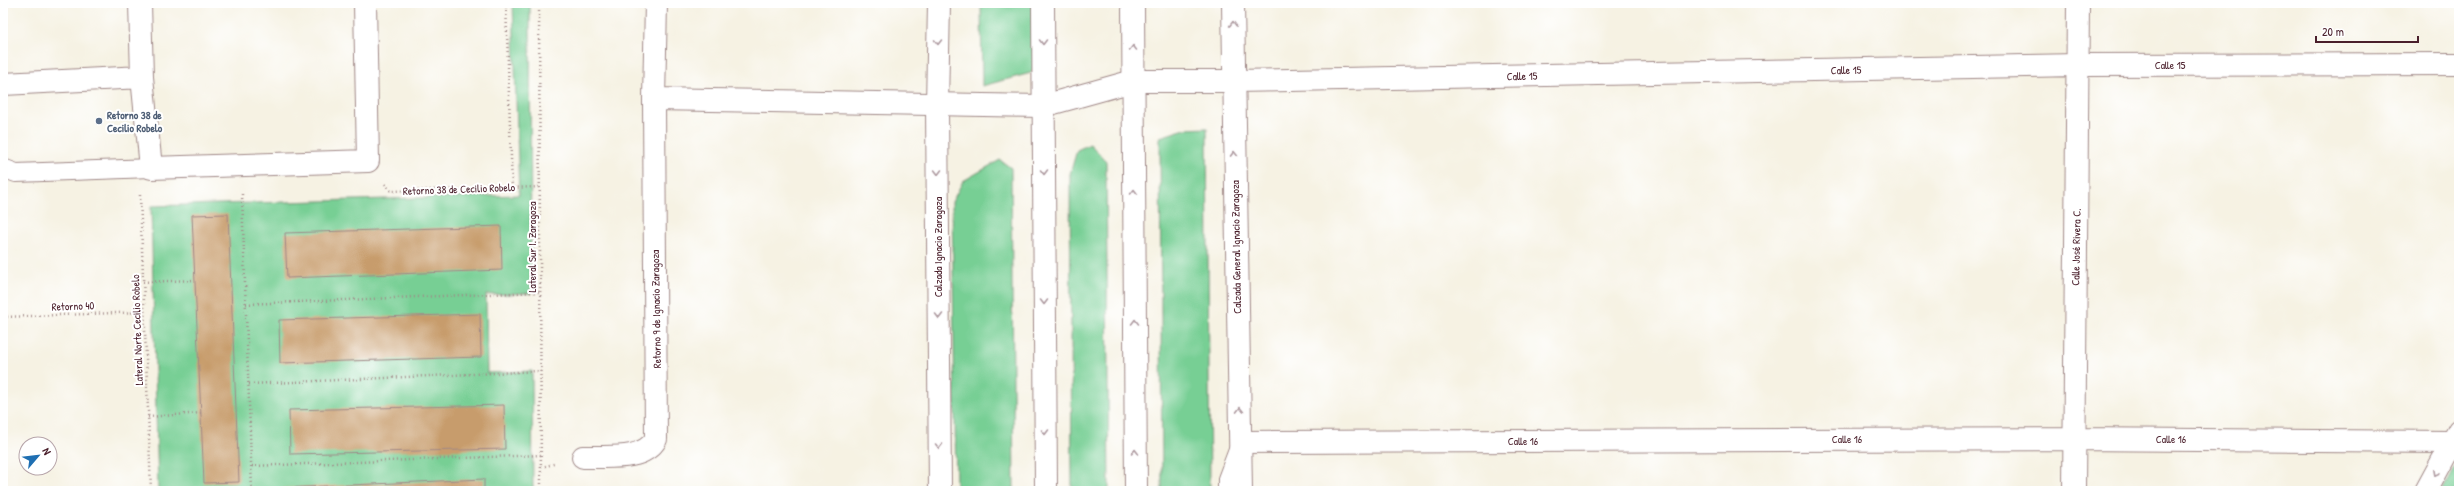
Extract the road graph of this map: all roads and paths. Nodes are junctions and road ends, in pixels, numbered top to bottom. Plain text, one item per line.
1 (140, 3) edge
2 (365, 3) edge
3 (506, 3) edge
4 (539, 3) edge
5 (656, 3) edge
6 (939, 3) edge
7 (1043, 3) edge
8 (1133, 3) edge
9 (1233, 3) edge
10 (2078, 3) edge
11 (2459, 64) edge
12 (2078, 65) junction
13 (142, 77) junction
14 (1133, 81) junction
15 (1233, 82) junction
16 (3, 84) edge
17 (654, 99) junction
18 (937, 105) junction
19 (1043, 106) junction
20 (368, 162) junction
21 (241, 164) junction
22 (3, 168) edge
23 (145, 168) junction
24 (540, 187) junction
25 (512, 188) junction
26 (195, 280) dead end
27 (143, 282) junction
28 (540, 292) junction
29 (246, 304) junction
30 (144, 312) junction
31 (3, 316) edge
32 (541, 371) junction
33 (249, 384) junction
34 (201, 414) dead end
35 (148, 417) junction
36 (2456, 436) edge
37 (2074, 439) junction
38 (1241, 442) junction
39 (542, 455) junction
40 (583, 457) dead end
41 (252, 466) junction
42 (151, 491) edge
43 (252, 491) edge
44 (541, 491) edge
45 (940, 491) edge
46 (1046, 491) edge
47 (1136, 491) edge
48 (1227, 491) edge
49 (1241, 491) edge
50 (2074, 491) edge
51 (2426, 491) edge

1 - 13 street
2 - 20 street
3 - 25 path
4 - 24 path, Lateral Sur I. Zaragoza
5 - 17 street, Retorno 9 de Ignacio Zaragoza
6 -> 18 street, Calzada Ignacio Zaragoza
7 -> 19 street
14 -> 8 street
15 -> 9 street, Calzada General Ignacio Zaragoza
10 - 12 street, Calle José Rivera C.
11 - 12 street, Calle 15
12 - 15 street, Calle 15
12 - 37 street, Calle José Rivera C.
13 - 16 street
13 - 23 street
14 - 15 street, Calle 15
14 - 19 street, Calle 15
47 -> 14 street
38 -> 15 street, Calzada General Ignacio Zaragoza
17 - 18 street
17 - 40 street, Retorno 9 de Ignacio Zaragoza
18 - 19 street, Calle 15
18 -> 45 street, Calzada Ignacio Zaragoza
19 -> 46 street
20 - 21 street
20 - 25 path, Retorno 38 de Cecilio Robelo
21 - 23 street
21 - 29 path
22 - 23 lane
23 - 27 path, Lateral Norte Cecilio Robelo
24 - 25 path, Retorno 38 de Cecilio Robelo
24 - 28 path, Lateral Sur I. Zaragoza
26 - 27 path
27 - 30 path, Lateral Norte Cecilio Robelo
28 - 29 path
28 - 32 path, Lateral Sur I. Zaragoza
29 - 33 path
30 - 31 path, Retorno 40
30 - 35 path, Lateral Norte Cecilio Robelo
32 - 33 path
32 - 39 path, Lateral Sur I. Zaragoza
33 - 41 path
34 - 35 path
35 - 42 path, Lateral Norte Cecilio Robelo
36 - 37 street, Calle 16
36 -> 51 street
37 - 38 street, Calle 16
37 - 50 street, Calle José Rivera C.
38 - 48 lane
38 - 49 street, Calzada General Ignacio Zaragoza
39 - 41 path
39 - 44 path, Lateral Sur I. Zaragoza
41 - 43 path

